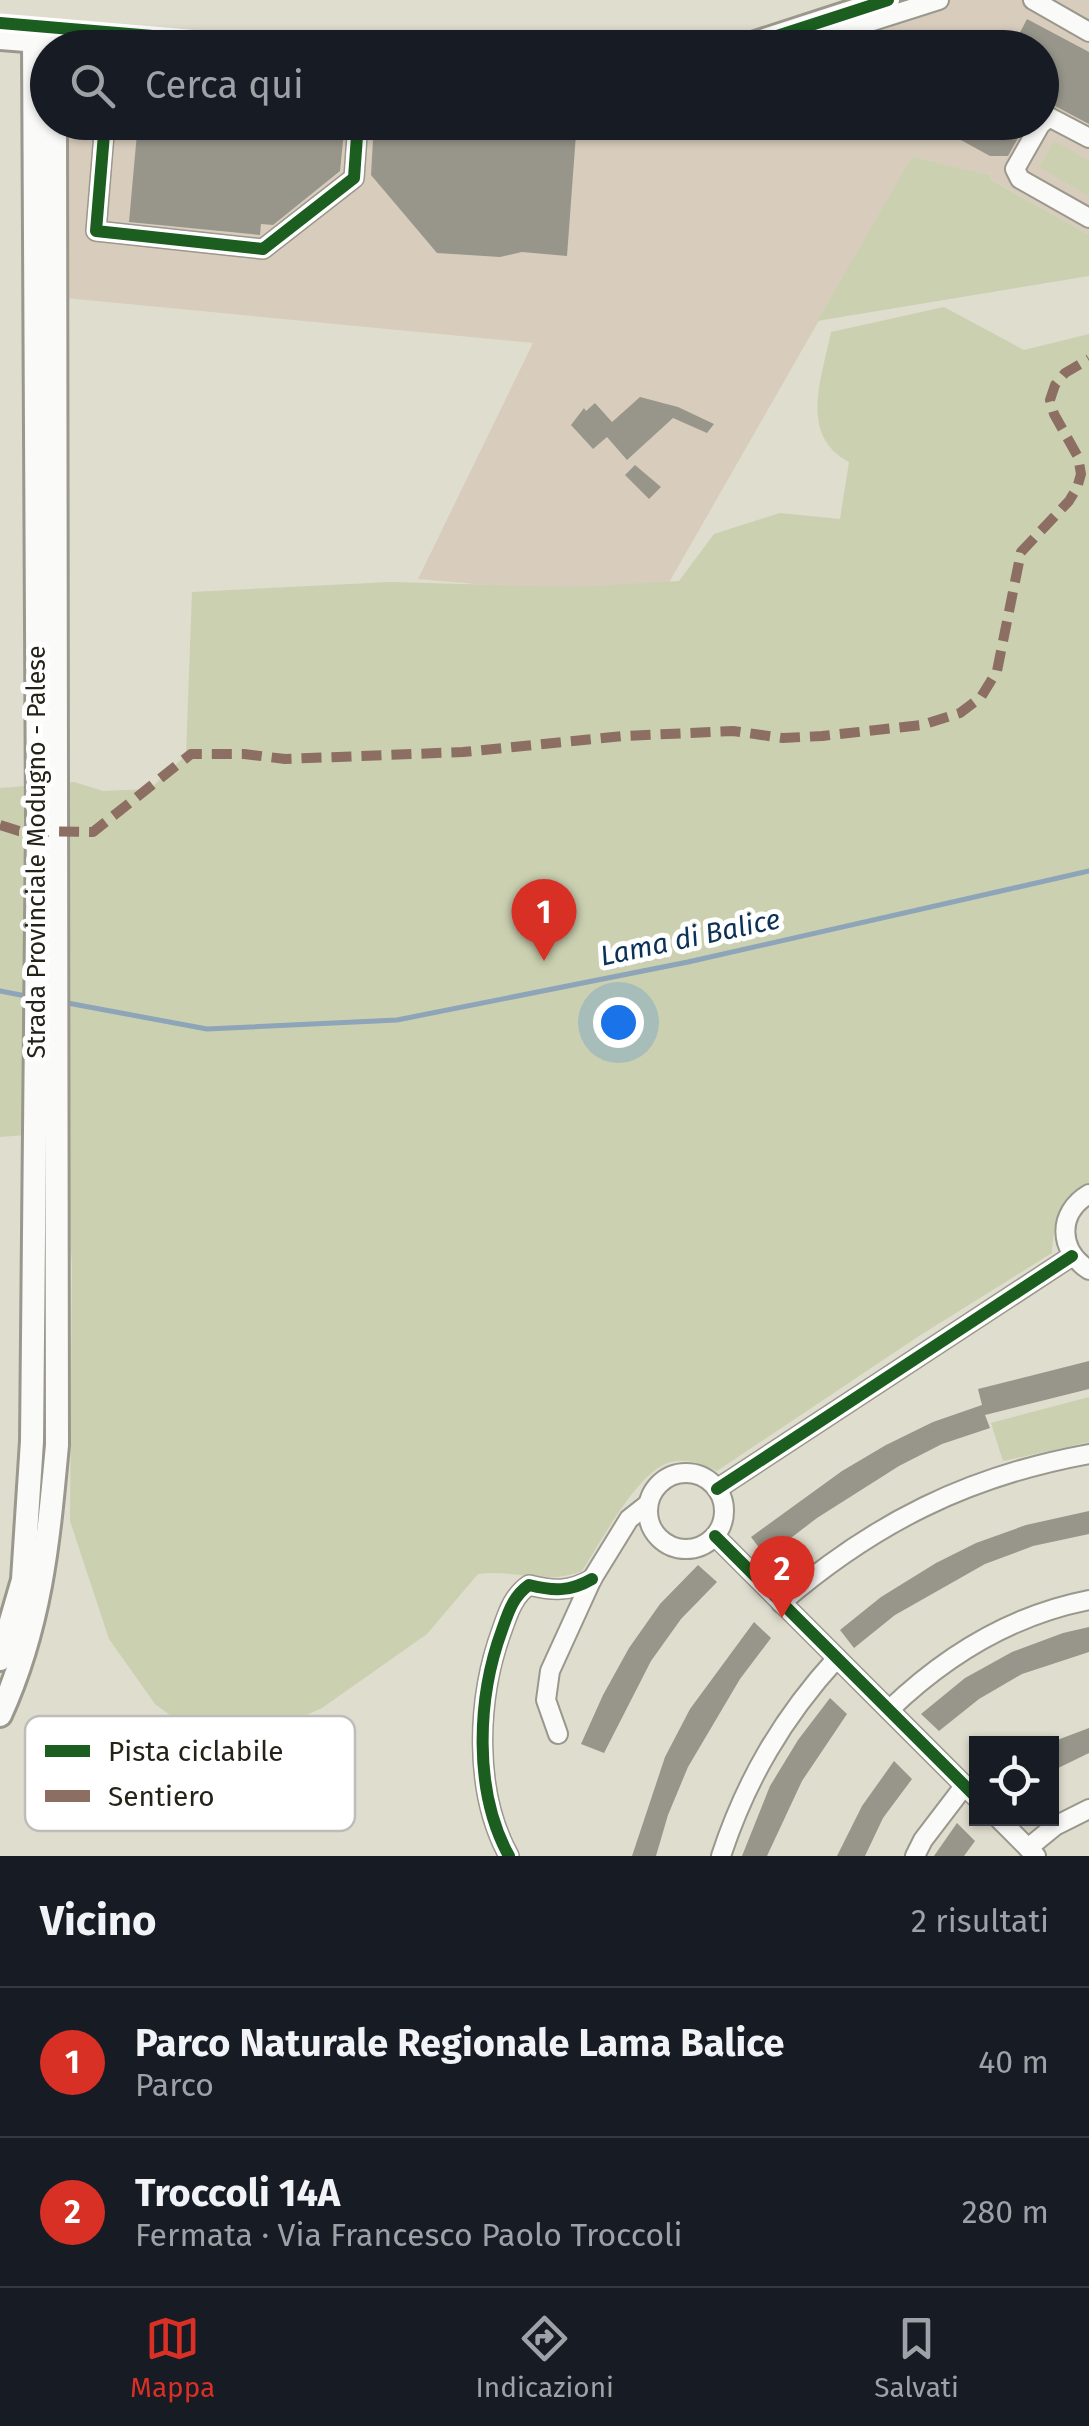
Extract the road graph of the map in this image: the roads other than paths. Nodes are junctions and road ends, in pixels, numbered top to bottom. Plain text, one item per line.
1 (888, 0) edge
2 (939, 0) edge
3 (1034, 0) edge
4 (813, 30) edge
5 (845, 30) edge
6 (1089, 32) edge
7 (0, 38) edge
8 (30, 40) edge
9 (1059, 122) edge
10 (1089, 138) edge
11 (36, 140) edge
12 (56, 140) edge
13 (104, 140) edge
14 (357, 140) edge
15 (1032, 140) edge
16 (1089, 218) edge
17 (46, 821) junction
18 (46, 1158) junction
19 (1089, 1194) edge
20 (1072, 1256) junction
21 (1089, 1270) edge
22 (1089, 1454) edge
23 (717, 1490) junction
24 (648, 1504) junction
25 (715, 1536) junction
26 (592, 1580) junction
27 (1089, 1600) edge
28 (782, 1603) junction
29 (837, 1658) junction
30 (0, 1659) edge
31 (889, 1710) junction
32 (0, 1714) edge
33 (558, 1734) dead end
34 (969, 1789) edge
35 (969, 1793) edge
36 (1089, 1809) edge
37 (1006, 1826) edge
38 (1032, 1852) edge
39 (509, 1856) edge
40 (721, 1856) edge
41 (915, 1856) edge

1 - 4 main road
2 - 5 street
3 - 6 street
7 - 8 main road
9 - 10 street
11 - 17 main road, Strada Provinciale Modugno - Palese
12 - 17 main road, Strada Provinciale Modugno - Palese
13 - 14 street
15 - 16 street
17 - 18 main road, Strada Provinciale Modugno - Palese
18 - 30 main road, Strada Provinciale Modugno - Palese
18 - 32 main road, Strada Provinciale Modugno - Palese
19 - 20 street
20 - 21 street
20 - 23 street
22 - 28 street
23 - 24 street
23 - 25 street
24 - 25 street
24 - 26 street
25 - 28 street
26 - 33 street
26 - 39 street
27 - 31 street
28 - 29 street
29 - 31 street
29 - 40 street
31 - 34 street
35 - 41 street
36 - 38 street
37 - 38 street

